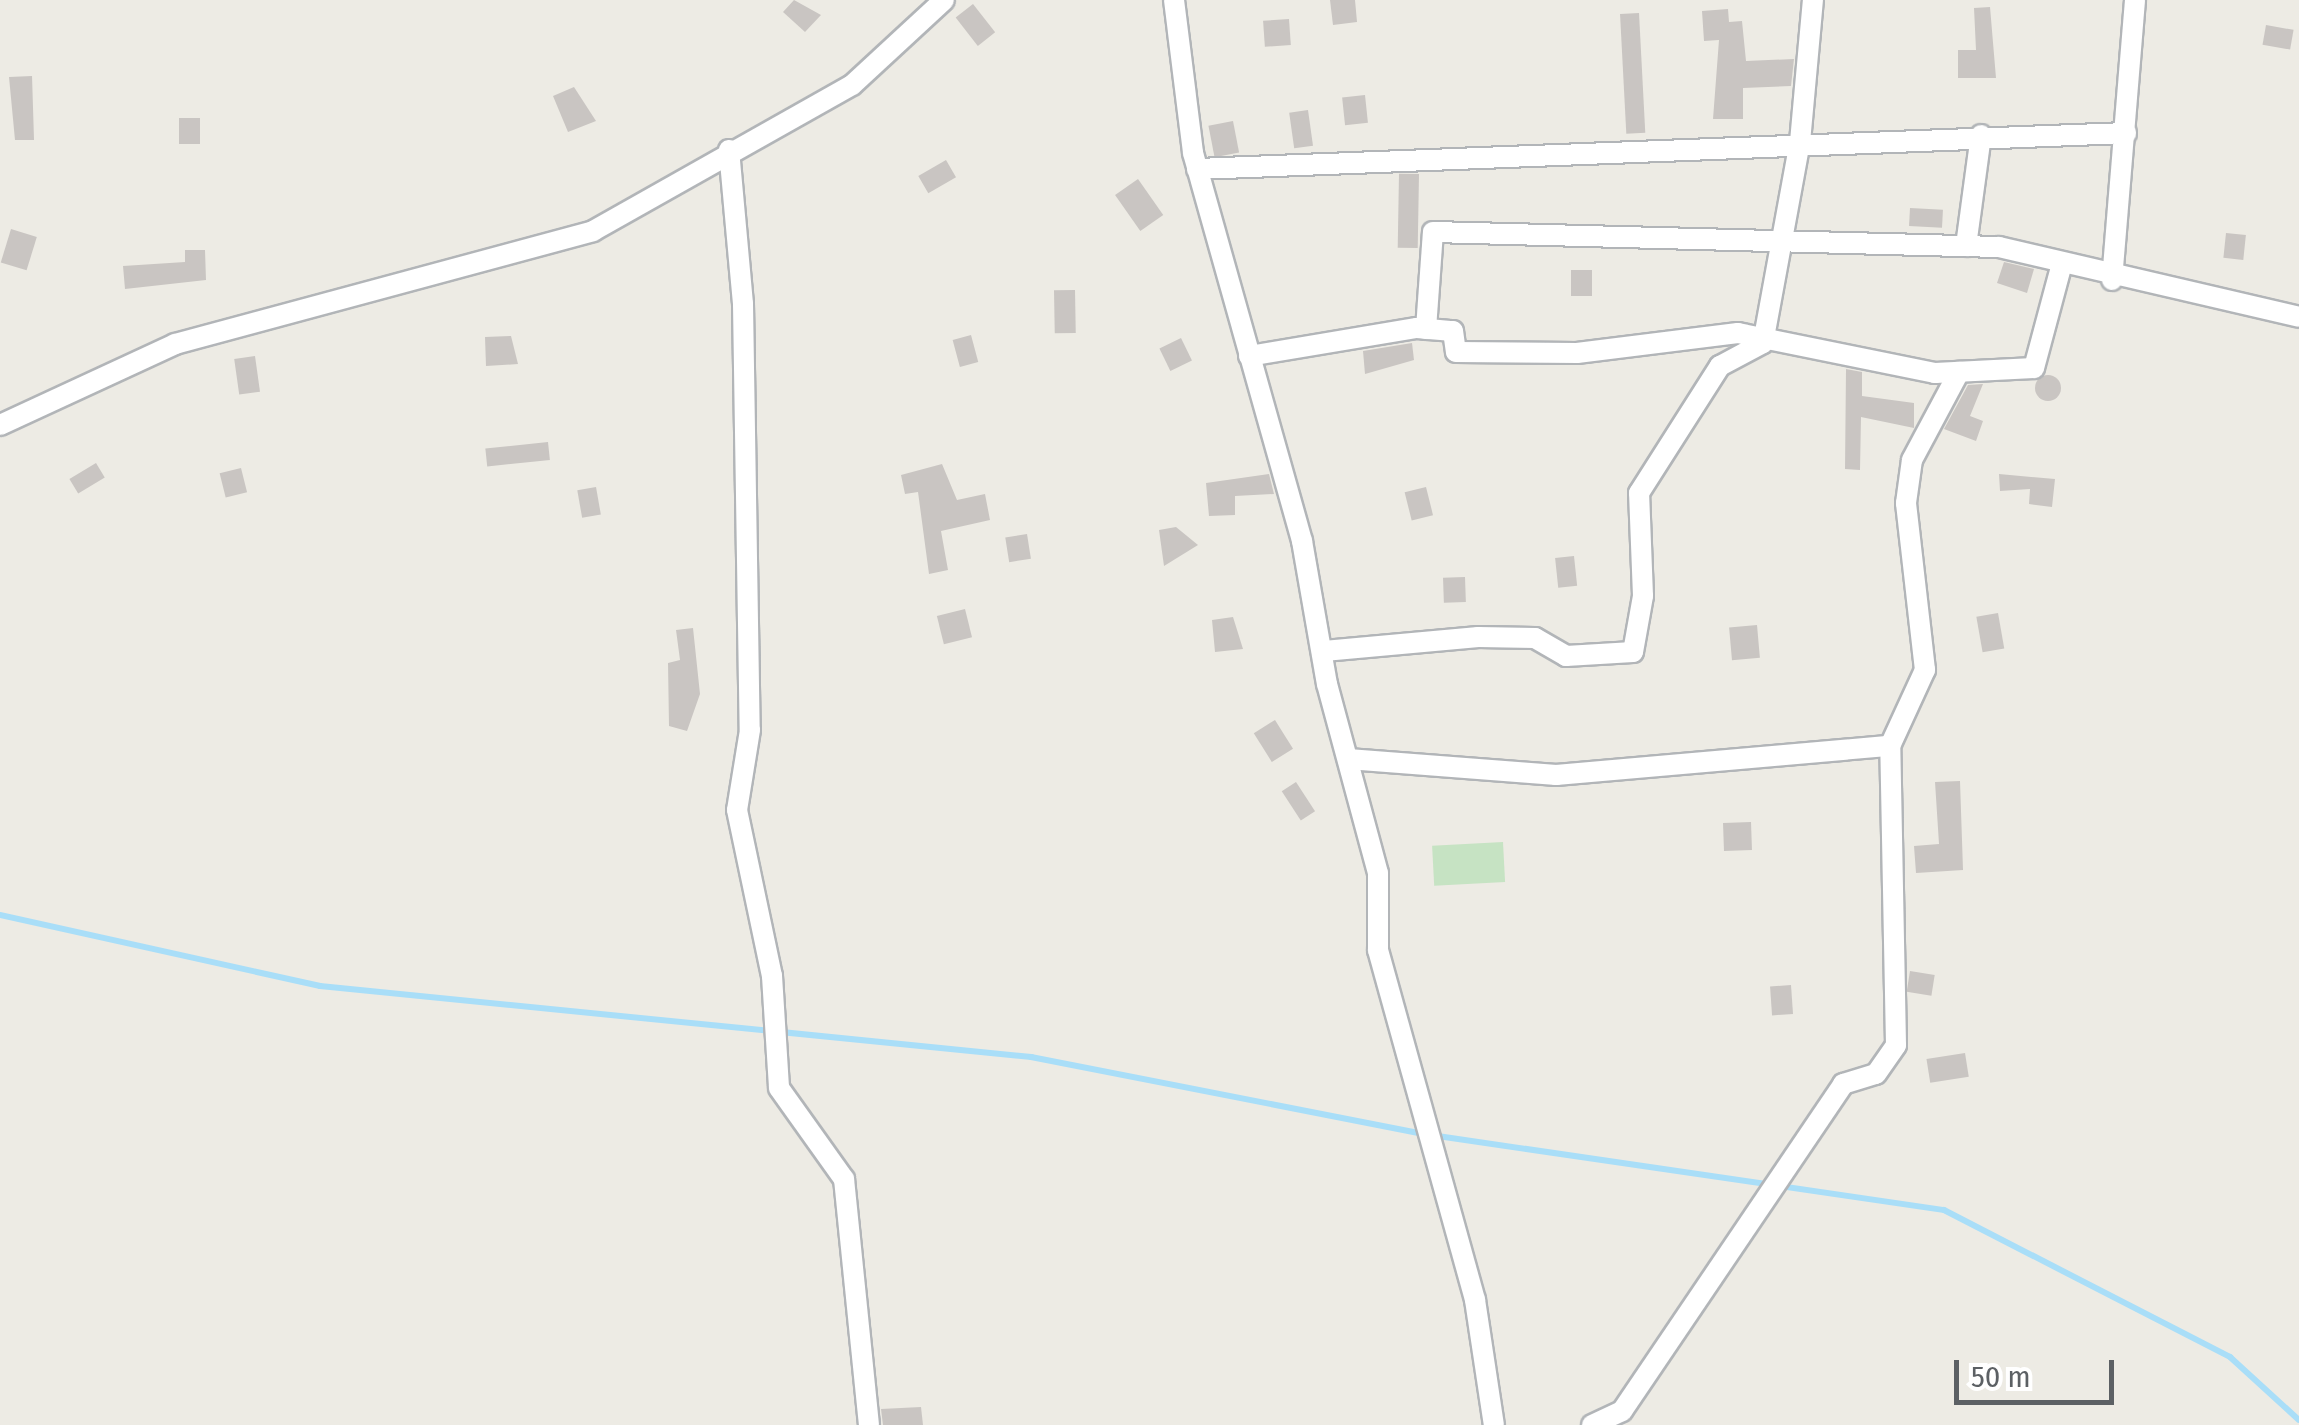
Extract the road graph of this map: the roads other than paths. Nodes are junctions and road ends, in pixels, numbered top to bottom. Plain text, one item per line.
1 (944, 0) edge
2 (1174, 0) edge
3 (1813, 0) edge
4 (2135, 0) edge
5 (2126, 133) junction
6 (1981, 135) junction
7 (1800, 142) junction
8 (729, 150) junction
9 (1197, 169) junction
10 (1779, 238) junction
11 (1966, 246) junction
12 (2061, 266) junction
13 (2112, 280) junction
14 (2299, 317) edge
15 (1426, 329) junction
16 (1764, 344) junction
17 (1249, 356) junction
18 (1959, 372) junction
19 (0, 425) edge
20 (1324, 651) junction
21 (1890, 746) junction
22 (1348, 760) junction
23 (869, 1425) edge
24 (1494, 1425) edge
25 (1592, 1425) edge

1 - 8 street
2 - 9 street
3 - 7 street
4 - 5 street
5 - 6 street
5 - 13 street
6 - 7 street
6 - 11 street
7 - 9 street
7 - 10 street
8 - 19 street
8 - 23 street
9 - 17 street
10 - 11 street
10 - 15 street
10 - 16 street
11 - 12 street
12 - 13 street
12 - 18 street
13 - 14 street
15 - 16 street
15 - 17 street
16 - 18 street
16 - 20 street
17 - 20 street
18 - 21 street
20 - 22 street
21 - 22 street
21 - 25 street
22 - 24 street

